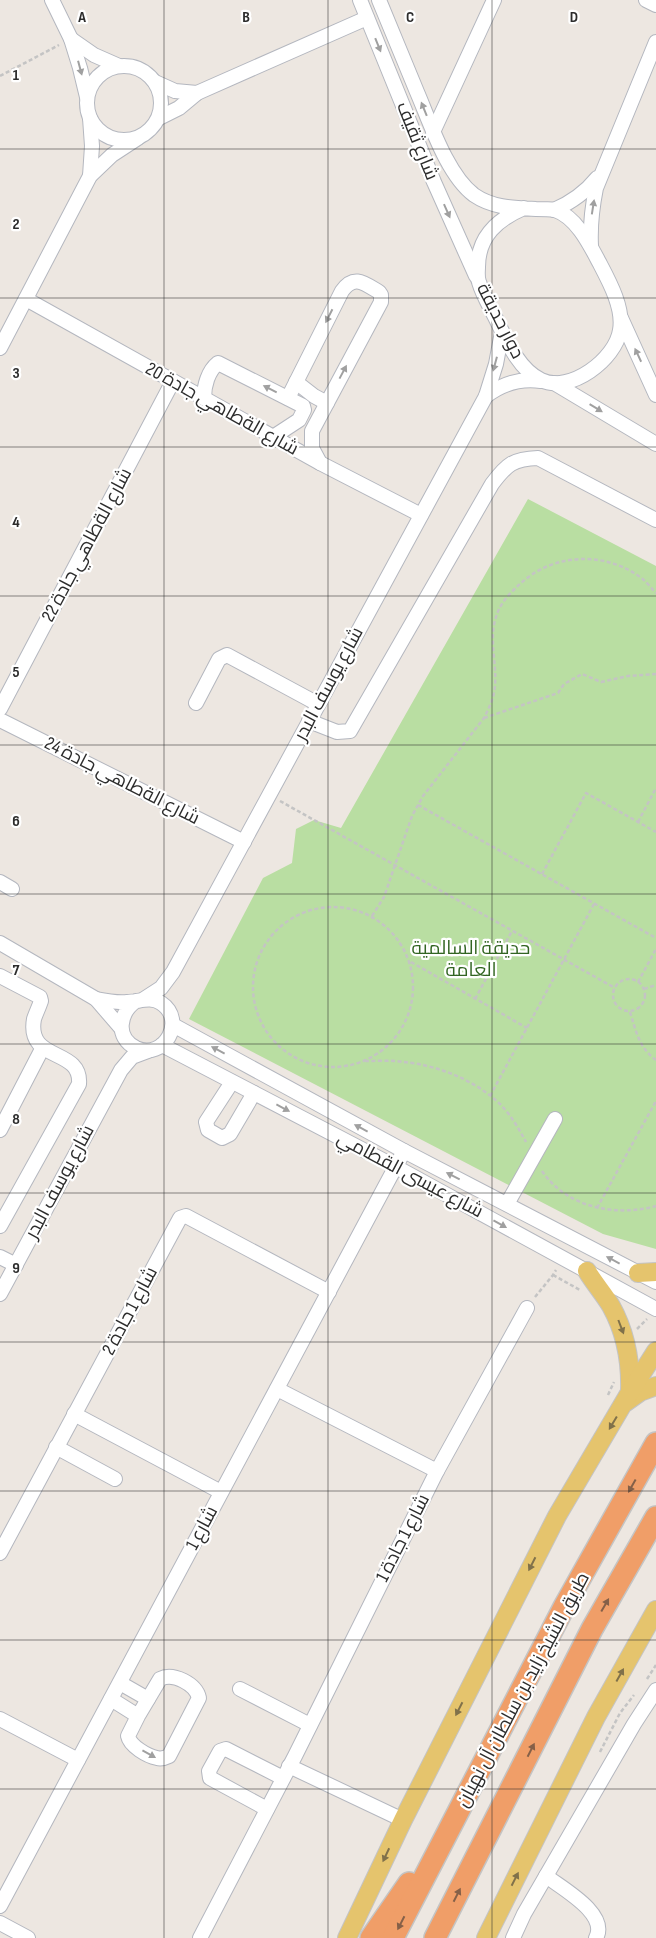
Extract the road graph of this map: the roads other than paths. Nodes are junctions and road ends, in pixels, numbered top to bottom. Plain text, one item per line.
1 (52, 0) edge
2 (360, 0) edge
3 (379, 0) edge
4 (494, 0) edge
5 (646, 0) edge
6 (656, 5) edge
7 (367, 18) junction
8 (71, 39) junction
9 (656, 42) edge
10 (119, 66) junction
11 (155, 82) junction
12 (197, 93) junction
13 (87, 98) junction
14 (90, 117) junction
15 (159, 118) junction
16 (434, 132) junction
17 (138, 138) junction
18 (604, 169) junction
19 (90, 176) junction
20 (524, 208) junction
21 (554, 210) junction
22 (592, 248) junction
23 (478, 281) junction
24 (26, 299) junction
25 (620, 315) junction
26 (502, 332) junction
27 (0, 348) edge
28 (174, 381) junction
29 (296, 382) junction
30 (548, 382) junction
31 (656, 395) edge
32 (486, 396) junction
33 (204, 398) junction
34 (288, 398) junction
35 (327, 403) junction
36 (273, 437) junction
37 (656, 444) edge
38 (320, 463) junction
39 (421, 515) junction
40 (656, 520) edge
41 (196, 703) dead end
42 (1, 704) edge
43 (318, 704) junction
44 (0, 720) edge
45 (309, 721) junction
46 (244, 842) junction
47 (0, 882) edge
48 (12, 889) dead end
49 (0, 943) edge
50 (173, 972) junction
51 (0, 976) edge
52 (96, 998) junction
53 (140, 1000) junction
54 (172, 1021) junction
55 (122, 1031) junction
56 (162, 1045) junction
57 (42, 1049) junction
58 (148, 1051) junction
59 (121, 1070) junction
60 (232, 1082) junction
61 (254, 1093) junction
62 (555, 1119) dead end
63 (0, 1130) edge
64 (404, 1151) junction
65 (396, 1167) junction
66 (506, 1204) junction
67 (0, 1226) edge
68 (0, 1256) edge
69 (16, 1265) junction
70 (587, 1271) junction
71 (656, 1272) edge
72 (638, 1273) junction
73 (656, 1282) edge
74 (329, 1292) junction
75 (0, 1294) edge
76 (526, 1308) road end
77 (653, 1312) edge
78 (656, 1351) edge
79 (653, 1387) edge
80 (277, 1389) junction
81 (627, 1398) junction
82 (74, 1414) junction
83 (656, 1443) edge
84 (56, 1447) junction
85 (437, 1471) junction
86 (115, 1479) dead end
87 (221, 1492) junction
88 (656, 1517) edge
89 (0, 1553) edge
90 (656, 1610) edge
91 (120, 1683) junction
92 (240, 1689) dead end
93 (656, 1690) edge
94 (111, 1698) junction
95 (148, 1699) junction
96 (138, 1716) junction
97 (0, 1719) edge
98 (310, 1725) junction
99 (78, 1760) junction
100 (286, 1772) junction
101 (267, 1809) junction
102 (459, 1810) junction
103 (403, 1820) junction
104 (546, 1876) junction
105 (0, 1906) edge
106 (0, 1923) edge
107 (517, 1936) edge
108 (28, 1938) edge
109 (200, 1938) edge
110 (347, 1938) edge
111 (371, 1938) edge
112 (393, 1938) edge
113 (435, 1938) edge
114 (486, 1938) edge
115 (596, 1938) edge

1 - 8 street
2 - 7 street, شارع ثقيف
16 -> 3 street, شارع ثقيف
4 - 16 street
5 - 6 street
7 - 12 street
7 -> 23 street, شارع ثقيف
8 - 10 street
8 -> 13 street
9 - 18 street
10 - 11 street
10 - 13 street
11 - 12 street
11 - 15 street
12 - 15 street
13 - 14 street
14 - 17 street
14 - 19 street
15 - 17 street
16 - 20 street, شارع ثقيف
17 - 19 street
18 - 21 street
22 -> 18 street
19 - 24 street
20 - 21 street
20 - 23 street, دوار حديقة
21 - 22 street
22 - 25 street
23 - 26 street, دوار حديقة
24 - 27 street
24 - 28 street, شارع الةطاهي جادة 20
25 - 30 street
31 -> 25 street
26 - 30 street, دوار حديقة
26 -> 32 street, شارع يوسف البدر
28 - 33 street, شارع الةطاهي جادة 20
28 - 42 street, شارع الةطاهي جادة 22
29 - 34 street
29 - 35 street
35 -> 29 street
30 - 32 street
30 -> 37 street, دوار حديقة
32 - 39 street, شارع يوسف البدر
34 -> 33 street
33 - 36 street, شارع الةطاهي جادة 20
34 - 36 street
35 - 38 street
36 - 38 street, شارع الةطاهي جادة 20
38 - 39 street, شارع الةطاهي جادة 20
39 - 43 street, شارع يوسف البدر
40 - 45 street
41 - 43 street
43 - 45 street, شارع يوسف البدر
44 - 46 street, شارع الةطاهي جادة 24
45 - 46 street, شارع يوسف البدر
46 - 50 street, شارع يوسف البدر
47 - 48 street
49 - 52 street
50 - 53 street, شارع يوسف البدر
50 - 54 street, شارع يوسف البدر
51 - 57 street
52 - 53 street
52 - 55 street
53 - 54 street
53 - 55 street
54 - 56 street
64 -> 54 street, شارع عيسى القطامي
55 - 58 street
55 - 59 street, شارع يوسف البدر
56 - 58 street
56 - 60 street, شارع عيسى القطامي
57 - 63 street
57 - 67 street
58 - 59 street, شارع يوسف البدر
59 - 69 street, شارع يوسف البدر
60 - 61 street, شارع عيسى القطامي
60 - 61 street
61 -> 65 street, شارع عيسى القطامي
62 - 66 street
64 - 65 street, شارع 1
66 -> 64 street, شارع عيسى القطامي
65 -> 70 street, شارع عيسى القطامي
65 - 74 street, شارع 1
72 -> 66 street, شارع عيسى القطامي
68 - 69 street
69 - 75 street, شارع يوسف البدر
70 - 77 street, شارع عيسى القطامي
70 -> 81 main road
71 - 72 main road
72 - 73 street, شارع عيسى القطامي
74 - 80 street, شارع 1
74 - 82 street, شارع 1 جادة 2
76 - 85 street
78 - 81 main road
79 - 81 main road
80 - 85 street, شارع 1 جادة 1
80 - 87 street, شارع 1
81 -> 103 main road
82 - 84 street, شارع 1 جادة 2
82 - 87 street
83 -> 102 highway, طريق الشيخ زايد بن سلطان آل نهيان
84 - 86 street
84 - 89 street, شارع 1 جادة 2
85 - 98 street, شارع 1 جادة 1
87 - 91 street, شارع 1
113 -> 88 highway, طريق الشيخ زايد بن سلطان آل نهيان
114 -> 90 main road
91 - 94 street, شارع 1
91 - 95 street
92 - 98 street
93 - 104 street
94 - 96 street
94 - 99 street, شارع 1
95 - 96 street
96 -> 95 street
97 - 99 street
98 - 100 street, شارع 1 جادة 1
99 - 105 street, شارع 1
100 - 101 street, شارع 1 جادة 1
100 - 101 street
100 - 103 street
101 - 109 street, شارع 1 جادة 1
102 - 111 highway
102 -> 112 highway, طريق الشيخ زايد بن سلطان آل نهيان
103 -> 110 main road
104 - 107 street
104 - 115 street
106 - 108 street

